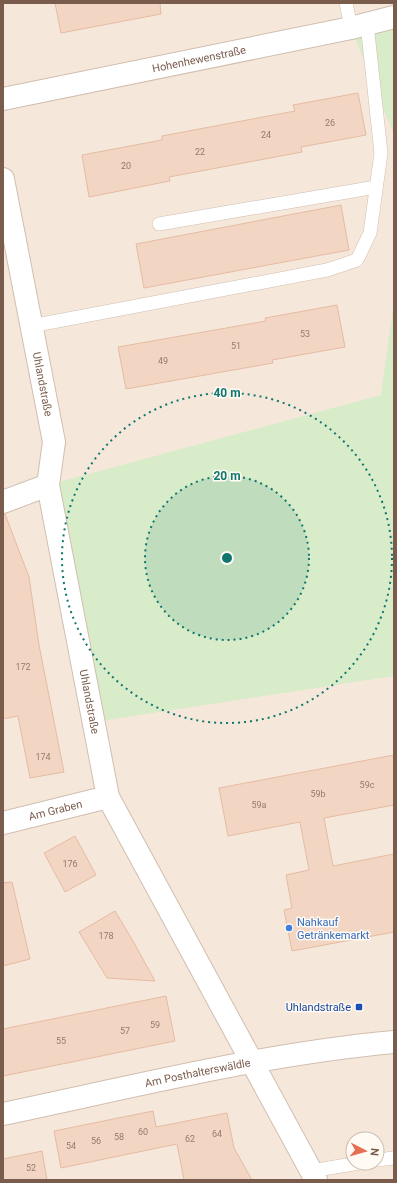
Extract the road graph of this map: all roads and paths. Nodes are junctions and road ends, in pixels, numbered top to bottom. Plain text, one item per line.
1 (346, 3) edge
2 (394, 16) edge
3 (359, 26) junction
4 (3, 99) edge
5 (376, 187) junction
6 (4, 190) edge
7 (159, 224) dead end
8 (31, 326) junction
9 (48, 485) junction
10 (3, 502) edge
11 (108, 797) junction
12 (3, 823) edge
13 (394, 1042) edge
14 (253, 1062) junction
15 (3, 1114) edge
16 (345, 1167) edge
17 (313, 1175) edge

1 - 3 lane
2 - 3 street, Hohenhewenstraße
3 - 4 street, Hohenhewenstraße
3 - 5 lane
5 - 7 lane
5 - 8 lane
6 - 8 street, Uhlandstraße
8 - 9 street, Uhlandstraße
9 - 10 street
9 - 11 street, Uhlandstraße
11 - 12 street, Am Graben
11 - 14 street, Uhlandstraße
13 - 14 street, Am Posthalterswäldle
14 - 15 street, Am Posthalterswäldle
14 - 17 street, Uhlandstraße
16 - 17 lane

